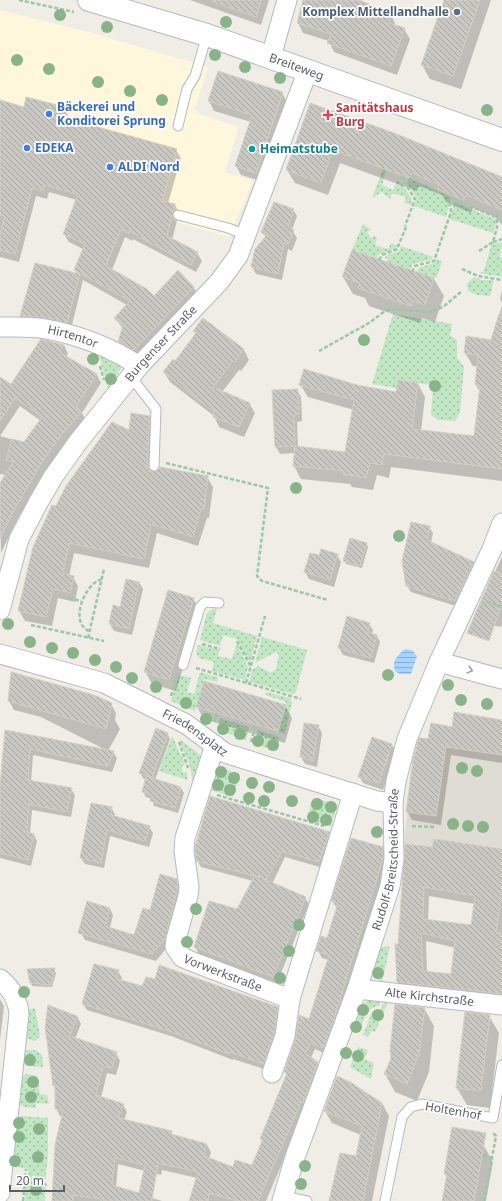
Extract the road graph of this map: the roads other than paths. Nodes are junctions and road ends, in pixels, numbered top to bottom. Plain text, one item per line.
1 (89, 0) edge
2 (287, 0) edge
3 (207, 35) junction
4 (271, 57) junction
5 (308, 70) junction
6 (178, 126) dead end
7 (502, 140) edge
8 (178, 215) dead end
9 (246, 235) junction
10 (0, 327) edge
11 (135, 372) junction
12 (154, 464) road end
13 (502, 523) edge
14 (219, 603) dead end
15 (0, 610) edge
16 (0, 654) edge
17 (439, 662) junction
18 (183, 664) road end
19 (502, 679) edge
20 (215, 745) junction
21 (353, 793) junction
22 (393, 802) junction
23 (0, 979) edge
24 (357, 989) junction
25 (290, 1000) junction
26 (502, 1005) edge
27 (502, 1065) edge
28 (272, 1073) dead end
29 (0, 1193) edge
30 (282, 1198) edge
31 (307, 1201) edge
32 (385, 1201) edge

1 - 3 street, Breiteweg
2 - 4 street
3 - 4 street, Breiteweg
3 - 6 lane
4 - 5 street, Breiteweg
5 - 7 street, Breiteweg
5 - 9 street, Burgenser Straße
8 - 9 lane
9 - 11 street, Burgenser Straße
10 - 11 street, Hirtentor
11 - 12 lane
11 - 15 street, Burgenser Straße
13 - 17 street, Rudolf-Breitscheid-Straße
14 - 18 lane
16 - 20 street, Friedensplatz
17 -> 19 street
17 - 22 street, Rudolf-Breitscheid-Straße
20 - 21 street, Friedensplatz
20 - 25 street, Vorwerkstraße
21 - 22 street, Friedensplatz
21 - 25 street
22 - 24 street, Rudolf-Breitscheid-Straße
23 - 29 street
24 - 26 street, Alte Kirchstraße
24 - 30 street, Rudolf-Breitscheid-Straße
25 - 28 street
27 - 32 lane, Holtenhof
30 - 31 lane

